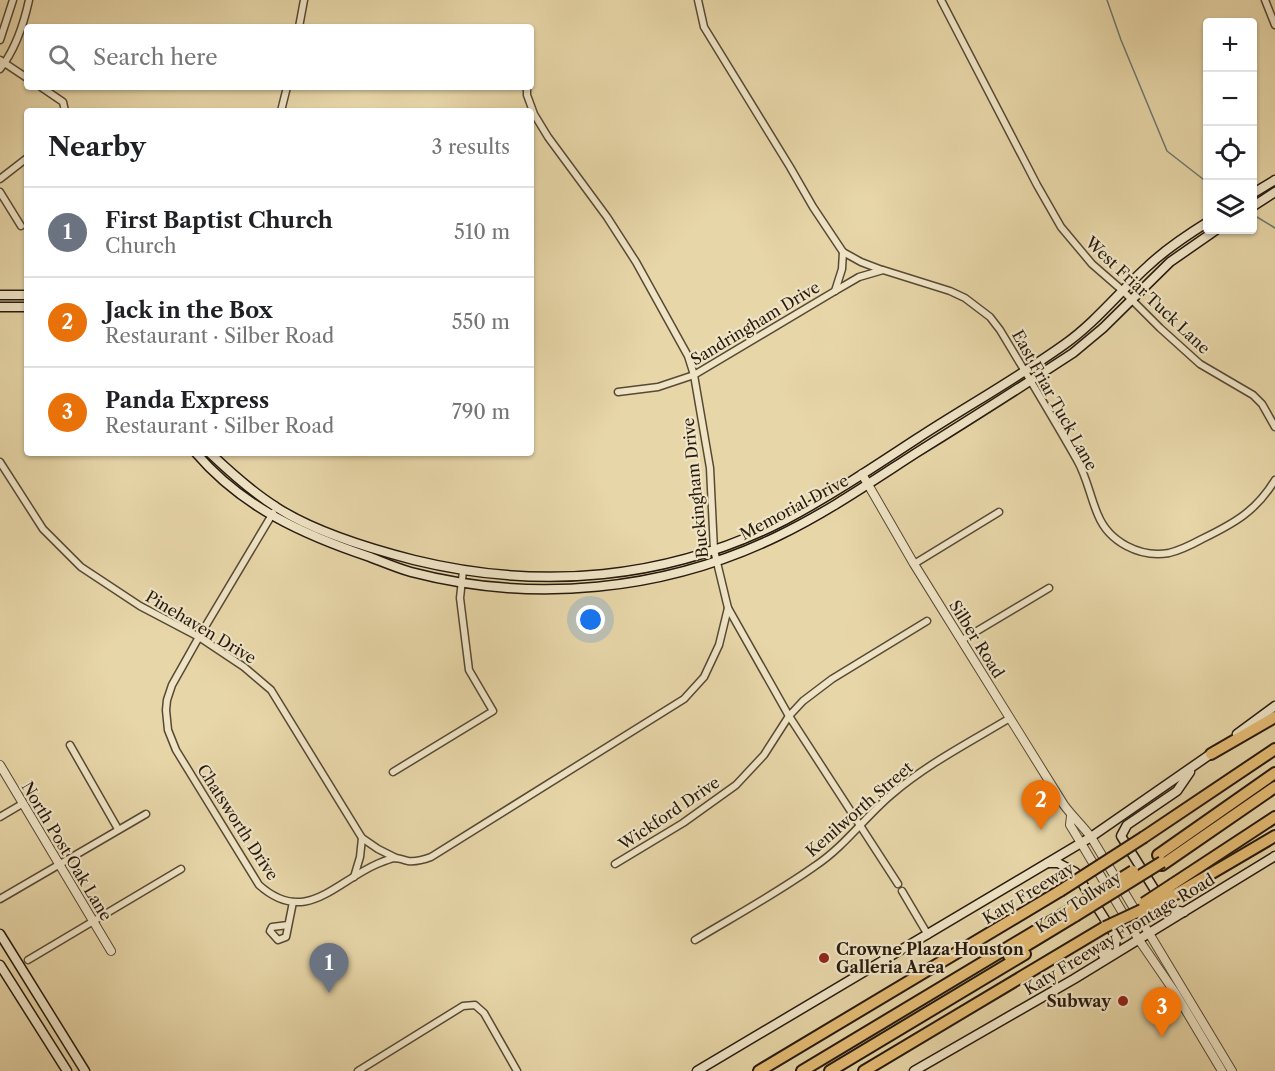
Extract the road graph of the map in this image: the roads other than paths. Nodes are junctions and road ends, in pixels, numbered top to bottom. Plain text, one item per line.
1 (13, 0) edge
2 (29, 0) edge
3 (304, 0) edge
4 (698, 0) edge
5 (941, 0) edge
6 (1265, 0) edge
7 (300, 24) edge
8 (1275, 26) edge
9 (0, 40) edge
10 (2, 61) edge
11 (0, 69) edge
12 (24, 76) edge
13 (45, 90) edge
14 (286, 90) edge
15 (527, 90) edge
16 (64, 108) edge
17 (282, 108) edge
18 (532, 108) edge
19 (534, 114) edge
20 (24, 160) edge
21 (0, 179) edge
22 (1275, 180) edge
23 (1257, 191) edge
24 (0, 192) edge
25 (1271, 195) edge
26 (1257, 204) edge
27 (1203, 225) edge
28 (21, 226) dead end
29 (1209, 234) edge
30 (843, 252) junction
31 (883, 270) junction
32 (835, 291) junction
33 (1123, 291) junction
34 (0, 295) edge
35 (24, 295) edge
36 (1132, 299) junction
37 (0, 307) edge
38 (24, 307) edge
39 (1025, 370) junction
40 (694, 375) junction
41 (1031, 381) junction
42 (618, 392) dead end
43 (960, 411) junction
44 (967, 421) junction
45 (1275, 427) edge
46 (205, 456) edge
47 (206, 456) edge
48 (0, 462) edge
49 (862, 474) junction
50 (1275, 480) edge
51 (868, 484) junction
52 (277, 508) junction
53 (999, 512) dead end
54 (271, 516) junction
55 (714, 550) junction
56 (716, 561) junction
57 (914, 564) junction
58 (463, 571) junction
59 (587, 577) junction
60 (462, 582) junction
61 (588, 588) junction
62 (1049, 588) dead end
63 (728, 608) junction
64 (927, 621) dead end
65 (199, 637) junction
66 (962, 640) junction
67 (1275, 706) edge
68 (789, 716) junction
69 (1275, 717) edge
70 (1010, 718) junction
71 (70, 745) dead end
72 (1275, 749) edge
73 (1211, 754) junction
74 (0, 765) edge
75 (1196, 765) junction
76 (393, 772) dead end
77 (1275, 773) edge
78 (1275, 787) edge
79 (22, 804) junction
80 (146, 814) dead end
81 (1071, 816) junction
82 (0, 817) edge
83 (1275, 817) edge
84 (860, 824) junction
85 (118, 829) junction
86 (1275, 836) edge
87 (1091, 837) junction
88 (362, 838) junction
89 (1081, 843) junction
90 (1275, 856) edge
91 (396, 858) junction
92 (1161, 861) junction
93 (1048, 863) junction
94 (60, 864) junction
95 (615, 864) dead end
96 (181, 869) dead end
97 (354, 878) junction
98 (1176, 888) junction
99 (0, 899) edge
100 (293, 902) junction
101 (1185, 912) junction
102 (1075, 915) junction
103 (93, 922) junction
104 (288, 925) dead end
105 (1149, 933) junction
106 (0, 934) edge
107 (928, 935) junction
108 (695, 940) dead end
109 (1139, 940) junction
110 (111, 951) dead end
111 (28, 960) dead end
112 (0, 965) edge
113 (1023, 1009) junction
114 (1225, 1068) edge
115 (67, 1071) edge
116 (85, 1071) edge
117 (358, 1071) edge
118 (517, 1071) edge
119 (697, 1071) edge
120 (759, 1071) edge
121 (802, 1071) edge
122 (815, 1071) edge
123 (830, 1071) edge
124 (864, 1071) edge
125 (914, 1071) edge

1 - 9 street
2 - 10 street
3 - 7 street
4 - 30 street
5 - 33 street, West Friar Tuck Lane
6 - 8 street
10 - 11 street
10 - 12 street
13 - 16 street
14 - 17 street
15 - 18 street, Buckingham Drive
19 - 40 street, Buckingham Drive
20 - 21 street
22 - 23 main road
24 - 28 street
25 - 26 main road
27 - 33 main road, Memorial Drive
29 - 36 main road, Memorial Drive
30 - 31 street, East Friar Tuck Lane
30 - 32 street, Sandringham Drive
31 - 32 street, Sandringham Drive
31 - 39 street, East Friar Tuck Lane
32 - 40 street, Sandringham Drive
33 - 36 street, West Friar Tuck Lane
33 - 39 main road, Memorial Drive
34 - 35 main road
36 - 41 main road, Memorial Drive
36 - 45 street, West Friar Tuck Lane
37 - 38 main road
39 - 41 street, East Friar Tuck Lane
39 - 43 main road, Memorial Drive
40 - 42 street, Sandringham Drive
40 - 55 street, Buckingham Drive
41 - 44 main road, Memorial Drive
41 - 50 street, East Friar Tuck Lane
43 - 44 main road
43 - 49 main road, Memorial Drive
44 - 51 main road, Memorial Drive
46 - 54 main road, Memorial Drive
47 - 52 main road, Memorial Drive
48 - 65 street, Pinehaven Drive
49 - 51 street, Silber Road
49 - 55 main road, Memorial Drive
51 - 56 main road, Memorial Drive
51 - 57 street, Silber Road
52 - 54 street, Chatsworth Drive
52 - 58 main road, Memorial Drive
53 - 57 street
54 - 60 main road, Memorial Drive
54 - 65 street, Chatsworth Drive
55 - 56 street, Buckingham Drive
55 - 59 main road, Memorial Drive
56 - 61 main road, Memorial Drive
56 - 63 street, Buckingham Drive
57 - 66 street, Silber Road
58 - 59 main road, Memorial Drive
58 - 60 street
59 - 61 main road
60 - 61 main road, Memorial Drive
60 - 76 street
62 - 66 street
63 - 68 street, Buckingham Drive
63 - 91 street
64 - 68 street, Wickford Drive
65 - 88 street, Pinehaven Drive
65 - 100 street, Chatsworth Drive
66 - 70 street, Silber Road
67 - 73 main road
68 - 84 street, Buckingham Drive
68 - 95 street, Wickford Drive
69 - 73 highway
70 - 81 street, Silber Road
70 - 84 street, Kenilworth Street
71 - 85 street
72 - 120 highway, Katy Freeway, bridge
73 - 75 main road
74 - 79 street, North Post Oak Lane
75 - 87 main road
75 - 101 main road
77 - 92 highway
78 - 92 highway
79 - 82 street
79 - 94 street, North Post Oak Lane
80 - 85 street
81 - 87 street, Silber Road
81 - 89 street, Silber Road
83 - 98 highway
84 - 107 street, Buckingham Drive
84 - 108 street, Kenilworth Street
85 - 94 street
86 - 98 highway
87 - 89 main road
87 - 105 street, Silber Road
88 - 91 street, Pinehaven Drive
88 - 97 street
89 - 93 main road
89 - 109 street, Silber Road
90 - 101 main road, Katy Freeway Frontage Road
91 - 97 street
92 - 102 highway, bridge
93 - 107 main road
93 - 113 main road
94 - 99 street
94 - 103 street, North Post Oak Lane
96 - 103 street
97 - 100 street
98 - 124 highway, bridge
100 - 104 street
101 - 105 main road, Katy Freeway Frontage Road
102 - 121 highway
102 - 122 highway
102 - 123 highway, Katy Tollway
103 - 110 street, North Post Oak Lane
103 - 111 street
105 - 109 main road, Katy Freeway Frontage Road
105 - 114 street, Silber Road
106 - 116 main road
107 - 119 main road
109 - 113 main road, Katy Freeway Frontage Road
109 - 114 street, Silber Road
112 - 115 main road
113 - 125 main road, Katy Freeway Frontage Road
117 - 118 street

